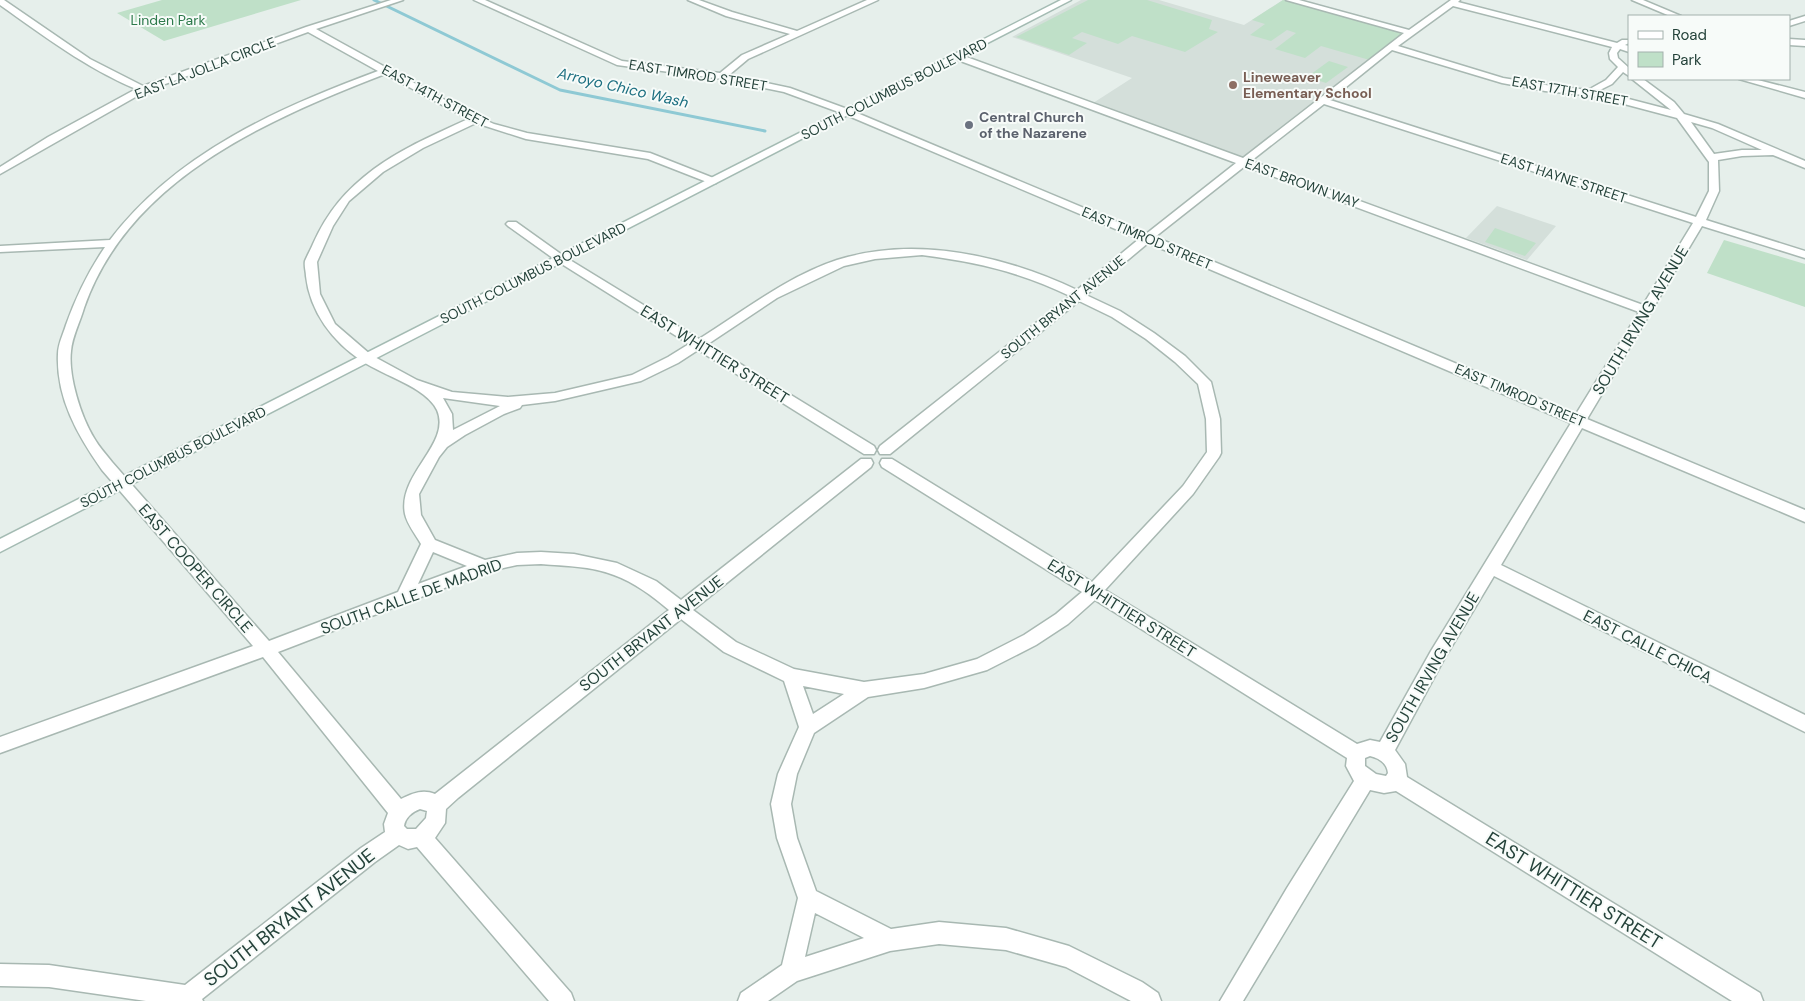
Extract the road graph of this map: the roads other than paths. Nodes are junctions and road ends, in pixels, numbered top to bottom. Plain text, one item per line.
1 (399, 0) edge
2 (478, 0) edge
3 (692, 0) edge
4 (874, 0) edge
5 (1067, 0) edge
6 (1290, 0) edge
7 (1636, 0) edge
8 (0, 1) edge
9 (1454, 1) edge
10 (1653, 8) junction
11 (1657, 15) edge
12 (1674, 15) edge
13 (1805, 18) edge
14 (1795, 25) edge
15 (308, 29) junction
16 (796, 33) junction
17 (1412, 33) junction
18 (1628, 41) edge
19 (1790, 42) edge
20 (1805, 43) edge
21 (1618, 46) junction
22 (1391, 48) junction
23 (1628, 49) edge
24 (958, 57) junction
25 (1626, 70) edge
26 (385, 71) junction
27 (722, 76) junction
28 (1638, 80) edge
29 (1748, 80) edge
30 (143, 90) junction
31 (1590, 92) junction
32 (1805, 94) edge
33 (1324, 101) junction
34 (847, 112) junction
35 (1680, 116) junction
36 (476, 120) junction
37 (1776, 153) junction
38 (1711, 158) junction
39 (1246, 162) junction
40 (1805, 165) edge
41 (0, 171) edge
42 (712, 181) junction
43 (1699, 222) junction
44 (512, 224) dead end
45 (1147, 238) junction
46 (114, 243) junction
47 (0, 249) edge
48 (1805, 256) edge
49 (561, 259) junction
50 (1079, 295) junction
51 (1646, 310) junction
52 (699, 344) junction
53 (366, 358) junction
54 (424, 387) junction
55 (525, 402) junction
56 (1580, 420) junction
57 (442, 444) junction
58 (868, 456) junction
59 (886, 457) junction
60 (122, 483) junction
61 (1805, 516) edge
62 (429, 544) junction
63 (0, 546) edge
64 (484, 566) junction
65 (1491, 567) junction
66 (1095, 590) junction
67 (404, 597) junction
68 (681, 609) junction
69 (266, 649) junction
70 (791, 676) junction
71 (864, 690) junction
72 (1805, 724) edge
73 (808, 727) junction
74 (0, 745) edge
75 (1384, 752) junction
76 (1357, 754) junction
77 (1366, 779) junction
78 (1395, 780) junction
79 (436, 806) junction
80 (400, 811) junction
81 (397, 835) junction
82 (421, 837) junction
83 (808, 898) junction
84 (890, 940) junction
85 (791, 972) junction
86 (0, 975) edge
87 (187, 999) edge
88 (563, 1001) edge
89 (749, 1001) edge
90 (1150, 1001) edge
91 (1232, 1001) edge
92 (1752, 1001) edge

1 - 15 street, EAST LA JOLLA CIRCLE
2 - 27 street, EAST TIMROD STREET
3 - 16 street
4 - 16 street
5 - 24 street, SOUTH COLUMBUS BOULEVARD
6 - 17 street
7 - 10 street
8 - 30 street
9 - 17 street, SOUTH BRYANT AVENUE
9 - 21 street
10 - 11 street
10 - 12 street
13 - 14 street
15 - 26 street, EAST 14TH STREET
15 - 30 street, EAST LA JOLLA CIRCLE
16 - 27 street
17 - 22 street, SOUTH BRYANT AVENUE
18 - 21 street
19 - 20 street
21 - 23 street
21 - 25 street
22 - 31 street, EAST 17TH STREET
22 - 33 street, SOUTH BRYANT AVENUE
24 - 34 street, SOUTH COLUMBUS BOULEVARD
24 - 39 street, EAST BROWN WAY
25 - 31 street
26 - 36 street, EAST 14TH STREET
26 - 46 street, EAST COOPER CIRCLE
27 - 34 street, EAST TIMROD STREET
28 - 35 street, SOUTH IRVING AVENUE
29 - 32 street
30 - 41 street, EAST LA JOLLA CIRCLE
31 - 35 street, EAST 17TH STREET
33 - 39 street, SOUTH BRYANT AVENUE
33 - 43 street, EAST HAYNE STREET
34 - 42 street, SOUTH COLUMBUS BOULEVARD
34 - 45 street, EAST TIMROD STREET
35 - 37 street, EAST 17TH STREET
35 - 38 street, SOUTH IRVING AVENUE
36 - 42 street, EAST 14TH STREET
36 - 53 street
37 - 38 street, EAST 17TH STREET
37 - 40 street, EAST 17TH STREET
38 - 43 street, SOUTH IRVING AVENUE
39 - 45 street, SOUTH BRYANT AVENUE
39 - 51 street, EAST BROWN WAY
42 - 49 street, SOUTH COLUMBUS BOULEVARD
43 - 48 street, EAST HAYNE STREET
43 - 51 street, SOUTH IRVING AVENUE
44 - 49 street, EAST WHITTIER STREET
45 - 50 street, SOUTH BRYANT AVENUE
45 - 56 street, EAST TIMROD STREET
46 - 47 street
46 - 60 street, EAST COOPER CIRCLE
49 - 52 street, EAST WHITTIER STREET
49 - 53 street, SOUTH COLUMBUS BOULEVARD
50 - 52 street, SOUTH CALLE DE MADRID
50 - 59 street, SOUTH BRYANT AVENUE
50 - 66 street, SOUTH CALLE DE MADRID
51 - 56 street, SOUTH IRVING AVENUE
52 - 55 street, SOUTH CALLE DE MADRID
52 - 58 street, EAST WHITTIER STREET
53 - 54 street
53 - 60 street, SOUTH COLUMBUS BOULEVARD
54 - 55 street
54 - 57 street
55 - 57 street
56 - 61 street, EAST TIMROD STREET
56 - 65 street, SOUTH IRVING AVENUE
57 - 62 street
58 - 59 street
58 - 68 street, SOUTH BRYANT AVENUE
59 - 66 street, EAST WHITTIER STREET
60 - 63 street, SOUTH COLUMBUS BOULEVARD
60 - 69 street, EAST COOPER CIRCLE
62 - 64 street
62 - 67 street
64 - 67 street, SOUTH CALLE DE MADRID
64 - 68 street, SOUTH CALLE DE MADRID
65 - 72 street, EAST CALLE CHICA
65 - 75 street, SOUTH IRVING AVENUE
66 - 71 street, SOUTH CALLE DE MADRID
66 - 76 street, EAST WHITTIER STREET
67 - 69 street, SOUTH CALLE DE MADRID
68 - 70 street, SOUTH CALLE DE MADRID
68 - 79 street, SOUTH BRYANT AVENUE
69 - 74 street, SOUTH CALLE DE MADRID
69 - 80 street, EAST COOPER CIRCLE
70 - 71 street, SOUTH CALLE DE MADRID
70 - 73 street
71 - 73 street
73 - 83 street
75 - 76 street
75 - 78 street
76 - 77 street
77 - 78 street
77 - 91 street
78 - 92 street, EAST WHITTIER STREET
79 - 80 street
79 - 82 street
80 - 81 street
81 - 82 street
81 - 87 street, SOUTH BRYANT AVENUE
82 - 88 street
83 - 84 street
83 - 85 street
84 - 85 street
84 - 90 street
85 - 89 street
86 - 87 street

